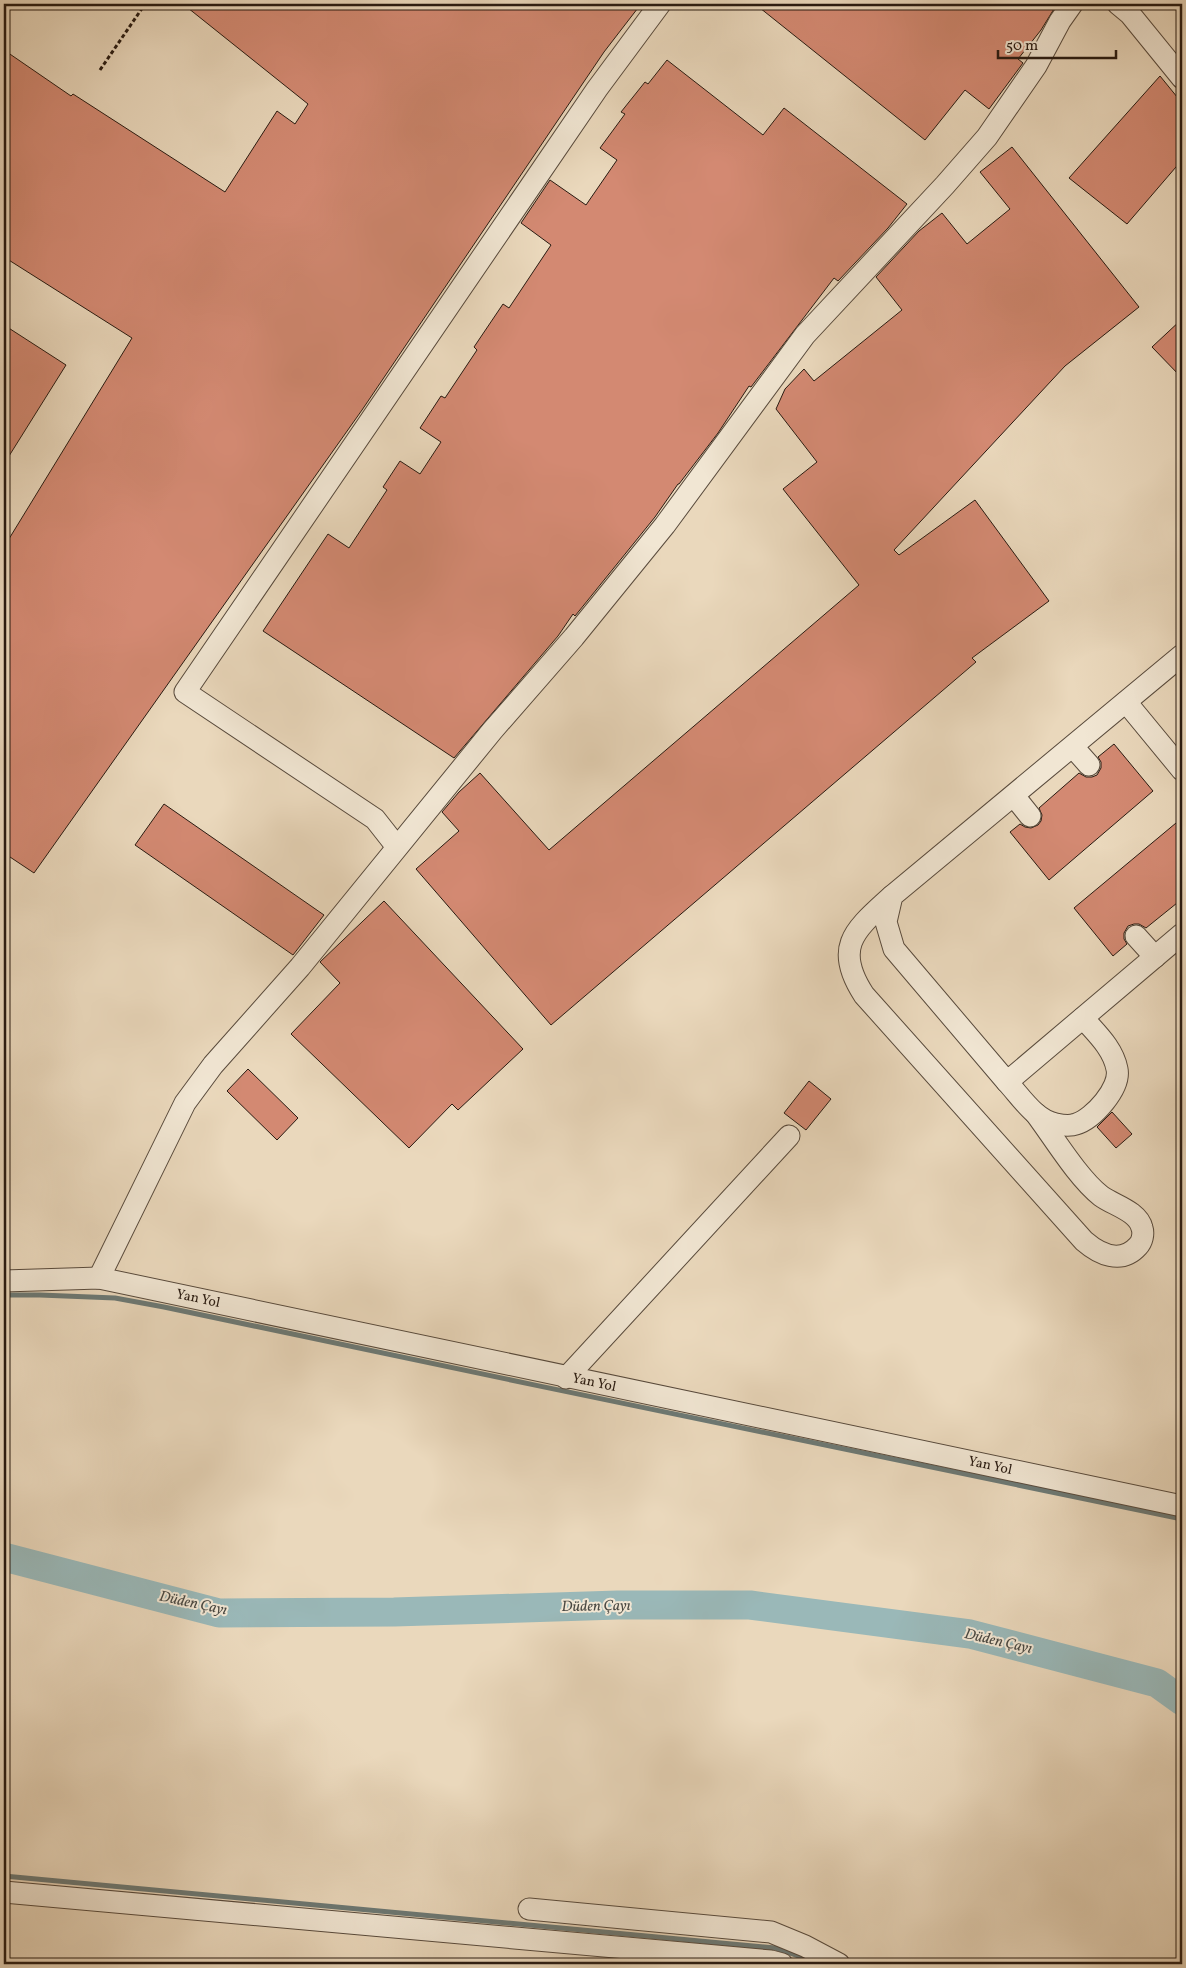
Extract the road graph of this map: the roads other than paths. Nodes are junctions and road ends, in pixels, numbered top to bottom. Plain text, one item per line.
1 (660, 4) edge
2 (1072, 4) edge
3 (1118, 4) edge
4 (1182, 78) edge
5 (1182, 655) edge
6 (1126, 702) junction
7 (1073, 746) junction
8 (1089, 765) dead end
9 (1182, 770) edge
10 (1014, 796) junction
11 (1030, 816) dead end
12 (397, 848) junction
13 (892, 896) junction
14 (1182, 934) edge
15 (1136, 936) dead end
16 (1154, 957) junction
17 (1083, 1018) junction
18 (1007, 1082) junction
19 (1036, 1114) junction
20 (788, 1136) dead end
21 (99, 1278) junction
22 (4, 1281) edge
23 (566, 1378) junction
24 (1182, 1506) edge
25 (4, 1892) edge
26 (529, 1908) dead end
27 (710, 1960) edge
28 (827, 1961) edge
29 (782, 1964) edge

1 - 12 street
2 - 12 street
3 - 4 street
5 - 6 street
6 - 7 street
6 - 9 street
7 - 8 street
7 - 10 street
10 - 11 street
10 - 13 street
12 - 21 street
13 - 18 street
13 - 19 street
14 - 16 street
15 - 16 street
16 - 17 street
17 - 18 street
17 - 19 street
18 - 19 street
20 - 23 street
21 - 22 street, Yan Yol
21 - 23 street, Yan Yol
23 - 24 street, Yan Yol
25 - 27 street
26 - 28 street
27 - 29 street

